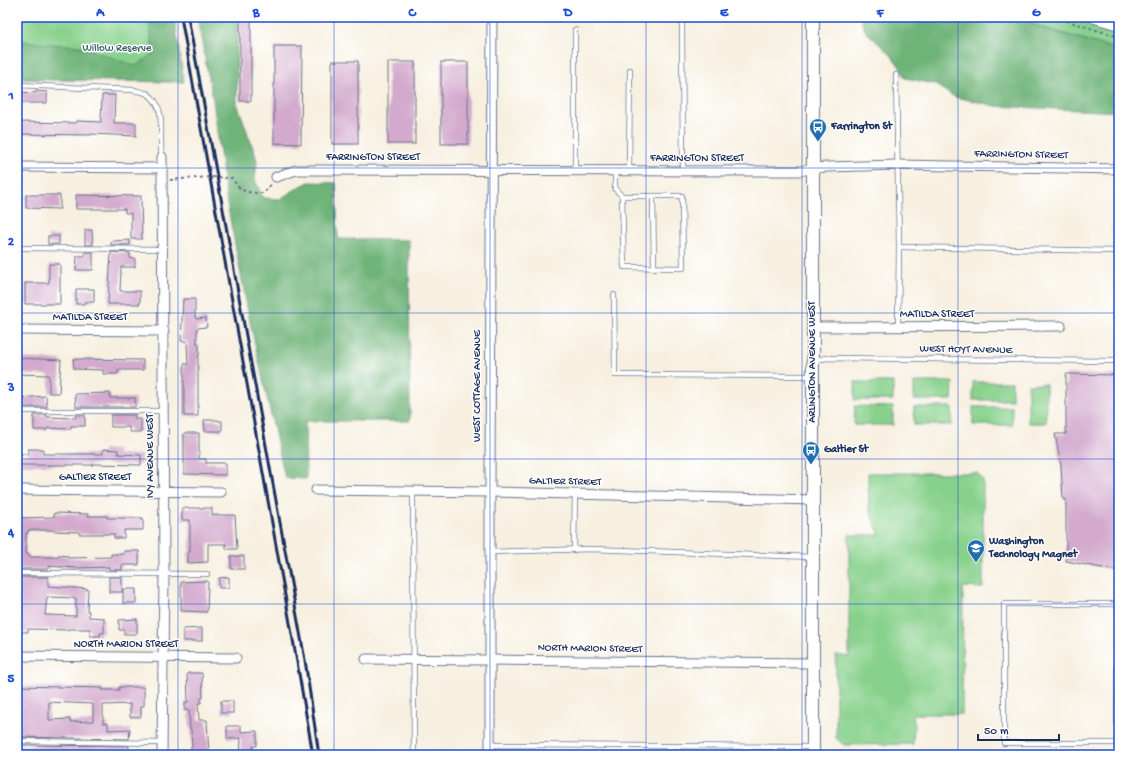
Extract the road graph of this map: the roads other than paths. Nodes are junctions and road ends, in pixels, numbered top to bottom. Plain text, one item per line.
1 (492, 17) edge
2 (813, 17) edge
3 (1095, 17) edge
4 (682, 23) dead end
5 (1119, 24) edge
6 (575, 30) dead end
7 (630, 70) dead end
8 (896, 75) dead end
9 (17, 85) edge
10 (162, 157) joint
11 (897, 165) junction
12 (17, 167) edge
13 (162, 168) junction
14 (813, 168) junction
15 (1119, 169) edge
16 (492, 170) junction
17 (575, 170) junction
18 (615, 170) junction
19 (683, 170) junction
20 (629, 171) junction
21 (276, 176) road end
22 (622, 196) junction
23 (653, 196) junction
24 (899, 247) junction
25 (17, 248) edge
26 (164, 249) junction
27 (1119, 251) edge
28 (654, 268) junction
29 (614, 295) dead end
30 (1061, 326) dead end
31 (813, 327) junction
32 (898, 327) junction
33 (17, 330) edge
34 (164, 331) junction
35 (813, 360) junction
36 (1119, 361) edge
37 (813, 376) junction
38 (17, 411) edge
39 (163, 411) junction
40 (17, 490) edge
41 (163, 490) junction
42 (316, 490) dead end
43 (221, 492) dead end
44 (412, 492) junction
45 (490, 492) junction
46 (575, 494) junction
47 (813, 500) junction
48 (574, 550) junction
49 (490, 552) junction
50 (813, 557) junction
51 (17, 573) edge
52 (164, 574) junction
53 (207, 574) dead end
54 (1118, 605) edge
55 (17, 656) edge
56 (162, 658) junction
57 (236, 658) dead end
58 (366, 659) dead end
59 (412, 659) junction
60 (490, 660) junction
61 (813, 663) junction
62 (17, 741) edge
63 (162, 743) junction
64 (1118, 743) edge
65 (490, 745) junction
66 (813, 751) edge
67 (162, 755) edge
68 (414, 755) edge
69 (490, 755) edge

1 - 16 street, WEST COTTAGE AVENUE
2 - 14 street, ARLINGTON AVENUE WEST
3 - 5 street
4 - 19 lane
6 - 17 lane
7 - 20 lane
8 - 11 lane
9 - 10 lane
10 - 13 street, IVY AVENUE WEST
11 - 14 street, FARRINGTON STREET
11 - 15 street, FARRINGTON STREET
11 - 24 lane
12 - 13 street
13 - 26 street, IVY AVENUE WEST
14 - 19 street, FARRINGTON STREET
14 - 31 street, ARLINGTON AVENUE WEST
16 - 17 street, FARRINGTON STREET
16 - 21 street, FARRINGTON STREET
16 - 45 street, WEST COTTAGE AVENUE
17 - 18 street, FARRINGTON STREET
18 - 20 street, FARRINGTON STREET
18 - 22 lane
19 - 20 street, FARRINGTON STREET
22 - 23 lane
22 - 28 lane
23 - 28 lane
23 - 28 lane
24 - 27 lane
24 - 32 lane
25 - 26 lane
26 - 34 street, IVY AVENUE WEST
29 - 37 lane
30 - 32 street, MATILDA STREET
31 - 32 street, MATILDA STREET
31 - 35 street, ARLINGTON AVENUE WEST
33 - 34 street, MATILDA STREET
34 - 39 street, IVY AVENUE WEST
35 - 36 lane, WEST HOYT AVENUE
35 - 37 street, ARLINGTON AVENUE WEST
37 - 47 street, ARLINGTON AVENUE WEST
38 - 39 lane
39 - 41 street, IVY AVENUE WEST
40 - 41 street, GALTIER STREET
41 - 43 street, GALTIER STREET
41 - 52 street, IVY AVENUE WEST
42 - 44 street, GALTIER STREET
44 - 45 street, GALTIER STREET
44 - 59 lane
45 - 46 street, GALTIER STREET
45 - 49 street, WEST COTTAGE AVENUE
46 - 47 street, GALTIER STREET
46 - 48 lane
47 - 50 street, ARLINGTON AVENUE WEST
48 - 49 lane
48 - 50 lane
49 - 60 street, WEST COTTAGE AVENUE
50 - 61 street, ARLINGTON AVENUE WEST
51 - 52 lane
52 - 53 lane
52 - 56 street, IVY AVENUE WEST
54 - 64 lane
54 - 64 lane
55 - 56 street, NORTH MARION STREET
56 - 57 street, NORTH MARION STREET
56 - 63 street, IVY AVENUE WEST
58 - 59 street, NORTH MARION STREET
59 - 60 street, NORTH MARION STREET
59 - 68 lane
60 - 61 street, NORTH MARION STREET
60 - 65 street, WEST COTTAGE AVENUE
61 - 66 street, ARLINGTON AVENUE WEST
62 - 63 lane
63 - 67 street, IVY AVENUE WEST
65 - 66 lane
65 - 69 street, WEST COTTAGE AVENUE

